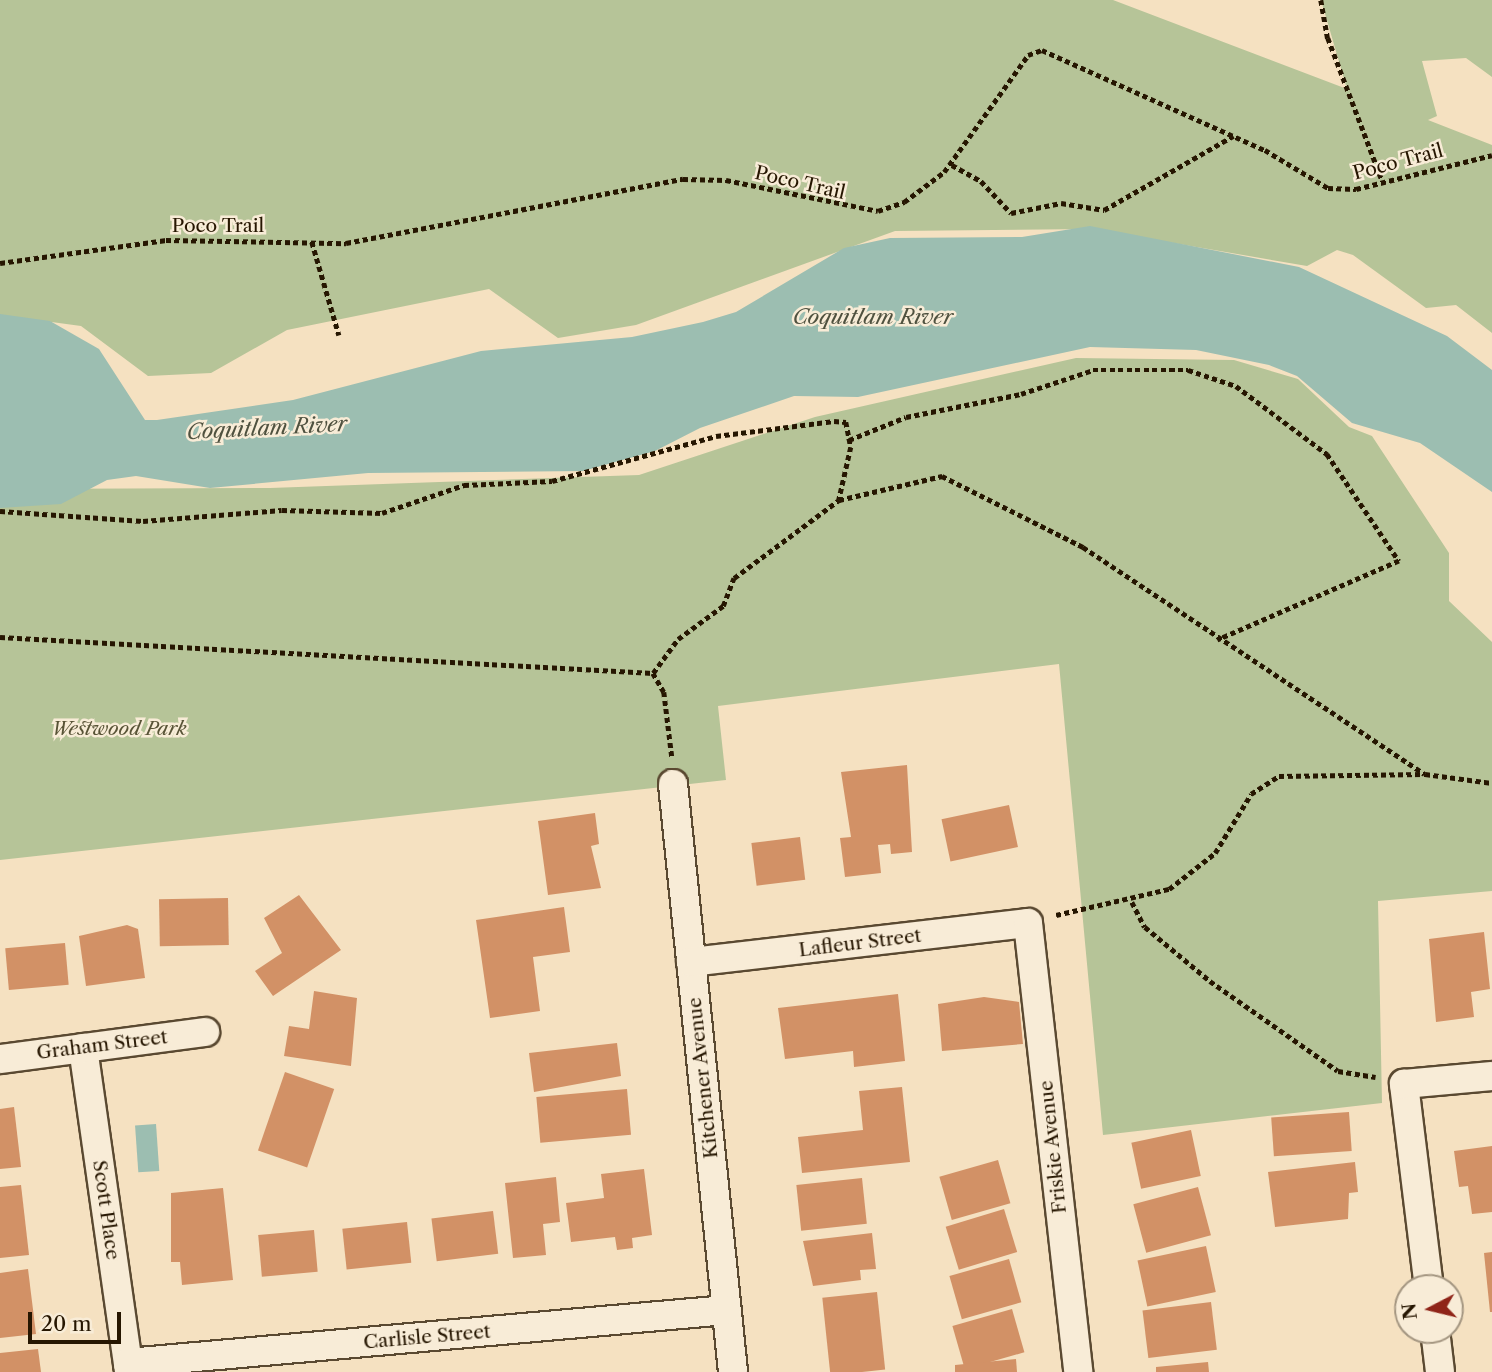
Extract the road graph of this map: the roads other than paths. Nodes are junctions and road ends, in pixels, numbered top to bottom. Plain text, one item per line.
1 (673, 784) road end
2 (1028, 923) joint
3 (691, 962) junction
4 (205, 1032) dead end
5 (83, 1048) junction
6 (0, 1059) edge
7 (1492, 1076) edge
8 (1427, 1274) edge
9 (727, 1310) junction
10 (1437, 1344) edge
11 (128, 1368) edge
12 (733, 1372) edge
13 (1078, 1372) edge
14 (1440, 1372) edge

1 - 3 street, Kitchener Avenue
2 - 3 street, Lafleur Street
2 - 13 street, Friskie Avenue
3 - 9 street, Kitchener Avenue
4 - 5 street, Graham Street
5 - 6 street, Graham Street
5 - 11 street, Scott Place
7 - 8 street
9 - 11 street, Carlisle Street
9 - 12 street, Kitchener Avenue
10 - 14 street

